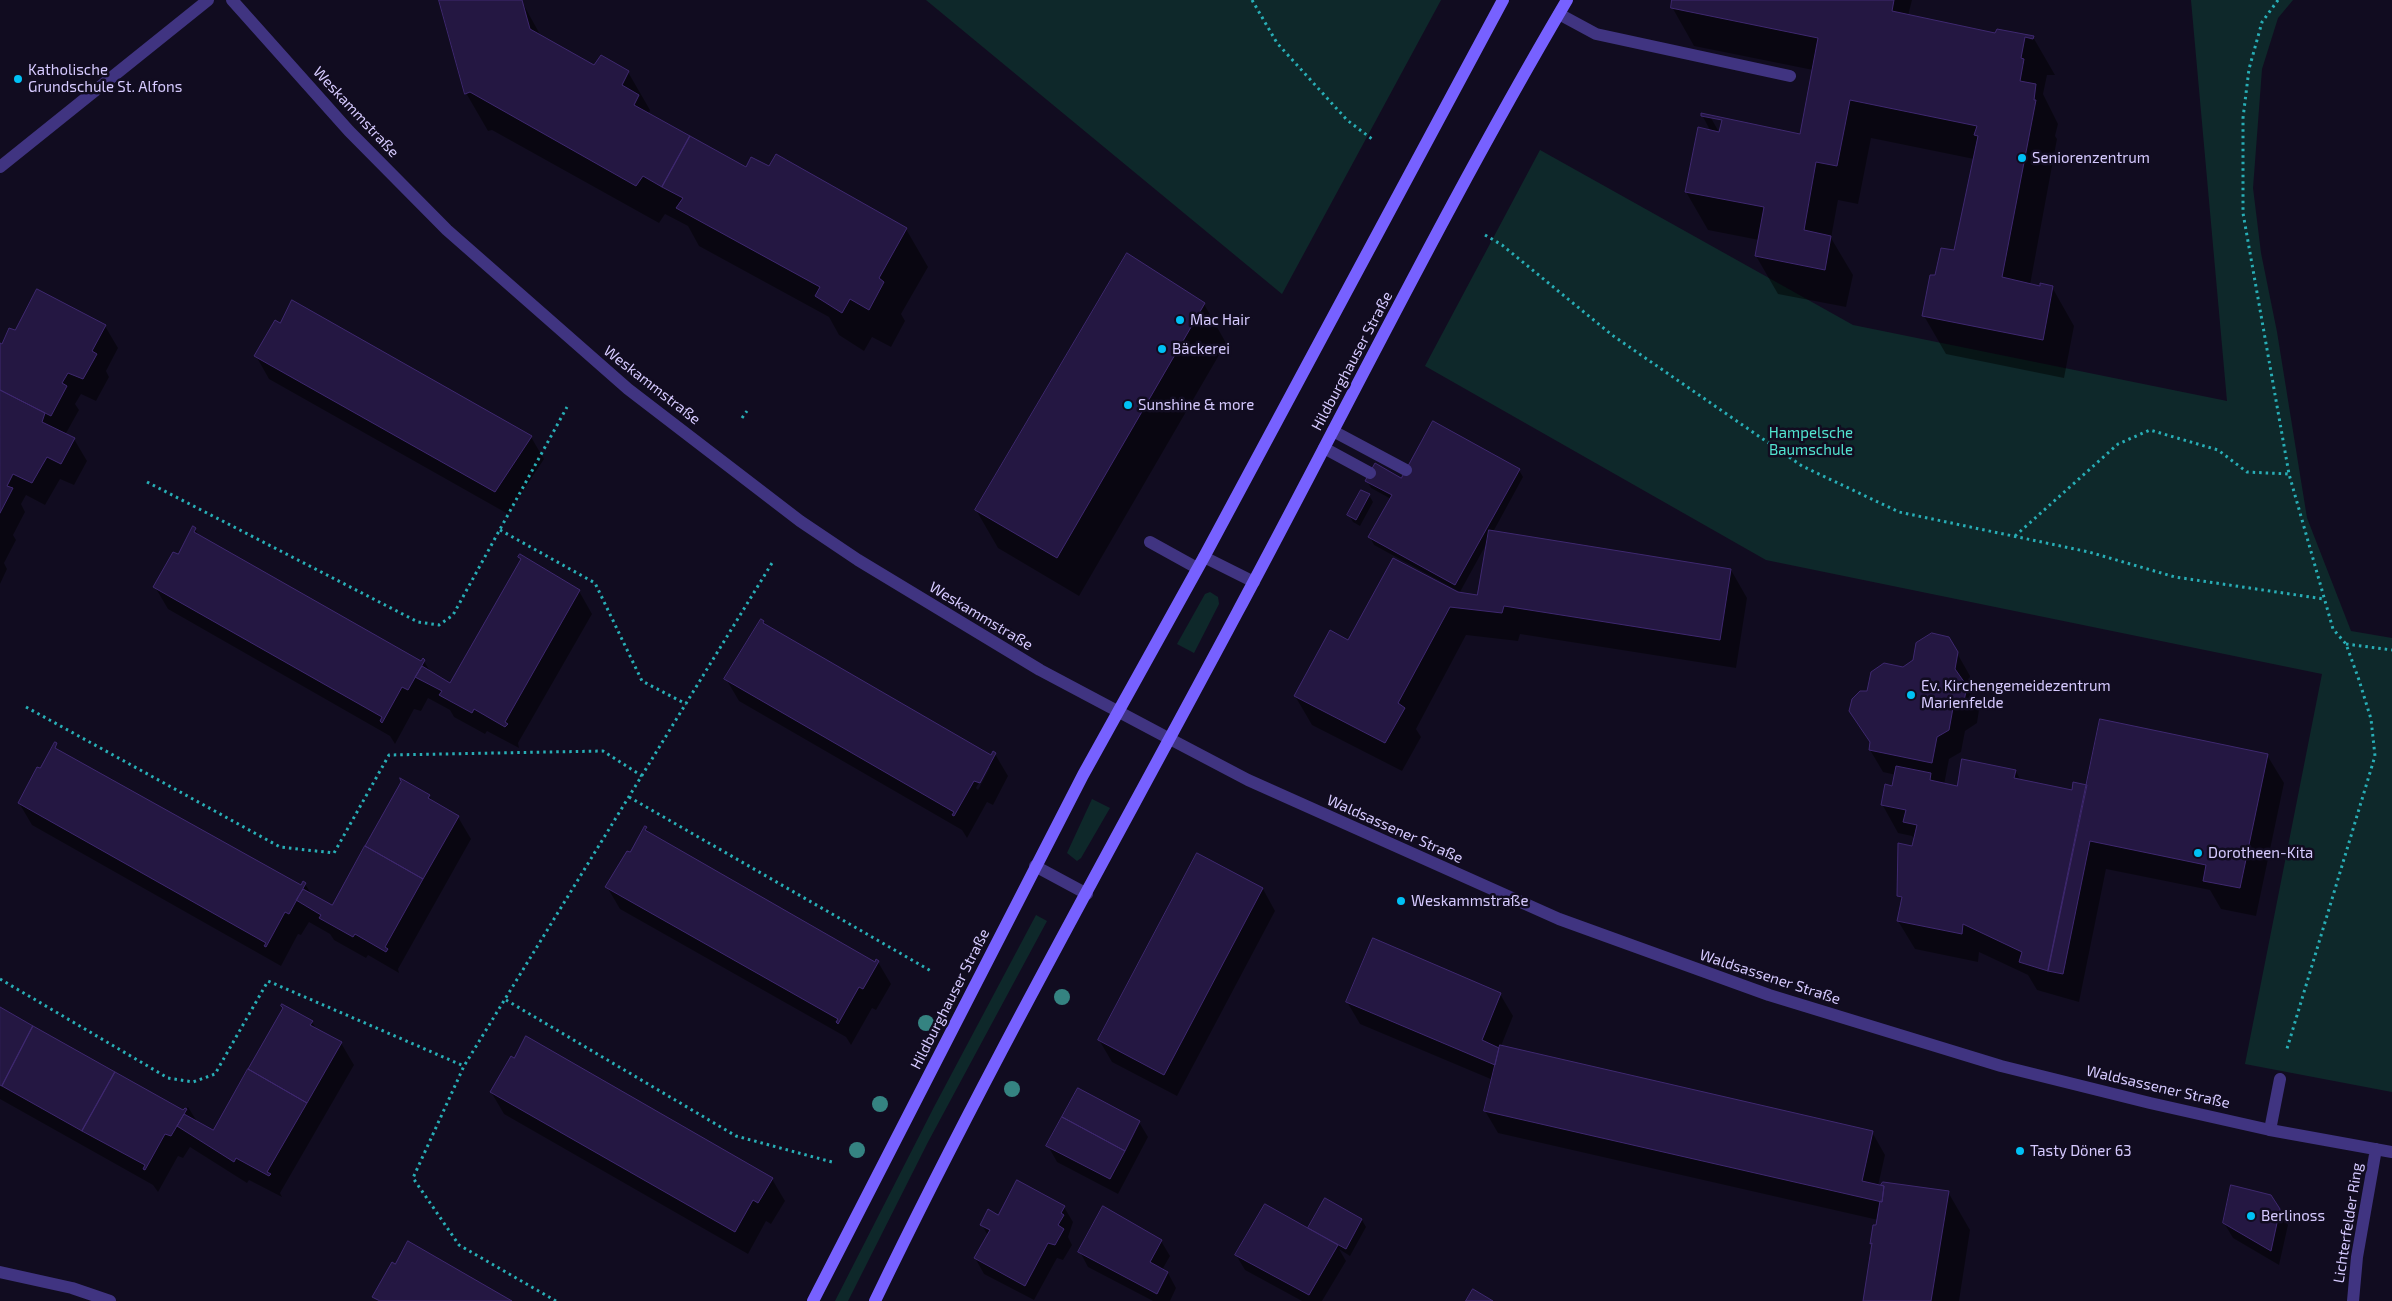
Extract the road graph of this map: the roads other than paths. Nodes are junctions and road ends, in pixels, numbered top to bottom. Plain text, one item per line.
1 (208, 0) edge
2 (232, 0) edge
3 (1503, 0) edge
4 (1567, 0) edge
5 (1559, 14) junction
6 (1790, 76) dead end
7 (0, 167) edge
8 (1333, 431) junction
9 (1324, 448) junction
10 (1406, 470) dead end
11 (1370, 473) dead end
12 (1150, 542) dead end
13 (1204, 557) junction
14 (1197, 568) junction
15 (1254, 582) junction
16 (1118, 712) junction
17 (1170, 739) junction
18 (1035, 866) junction
19 (1087, 894) junction
20 (2280, 1079) road end
21 (2270, 1130) junction
22 (2376, 1149) junction
23 (2392, 1152) edge
24 (0, 1272) edge
25 (110, 1301) edge
26 (813, 1301) edge
27 (875, 1301) edge
28 (2353, 1301) edge

1 - 7 street
2 - 16 street, Weskammstraße
3 - 13 main road, Hildburghauser Straße
4 - 5 main road, Hildburghauser Straße
5 - 6 street
5 - 8 main road, Hildburghauser Straße
8 - 9 main road, Hildburghauser Straße
8 - 10 street
9 - 11 street
9 - 15 main road, Hildburghauser Straße
12 - 14 street
13 - 14 main road, Hildburghauser Straße
13 - 15 street
14 - 16 main road, Hildburghauser Straße
15 - 17 main road, Hildburghauser Straße
16 - 17 street
16 - 18 main road, Hildburghauser Straße
17 - 19 main road, Hildburghauser Straße
17 - 21 street, Waldsassener Straße
18 - 19 street
18 - 26 main road, Hildburghauser Straße
19 - 27 main road, Hildburghauser Straße
20 - 21 street
21 - 22 street, Waldsassener Straße
22 - 23 street, Waldsassener Straße
22 - 28 street, Lichterfelder Ring
24 - 25 street

